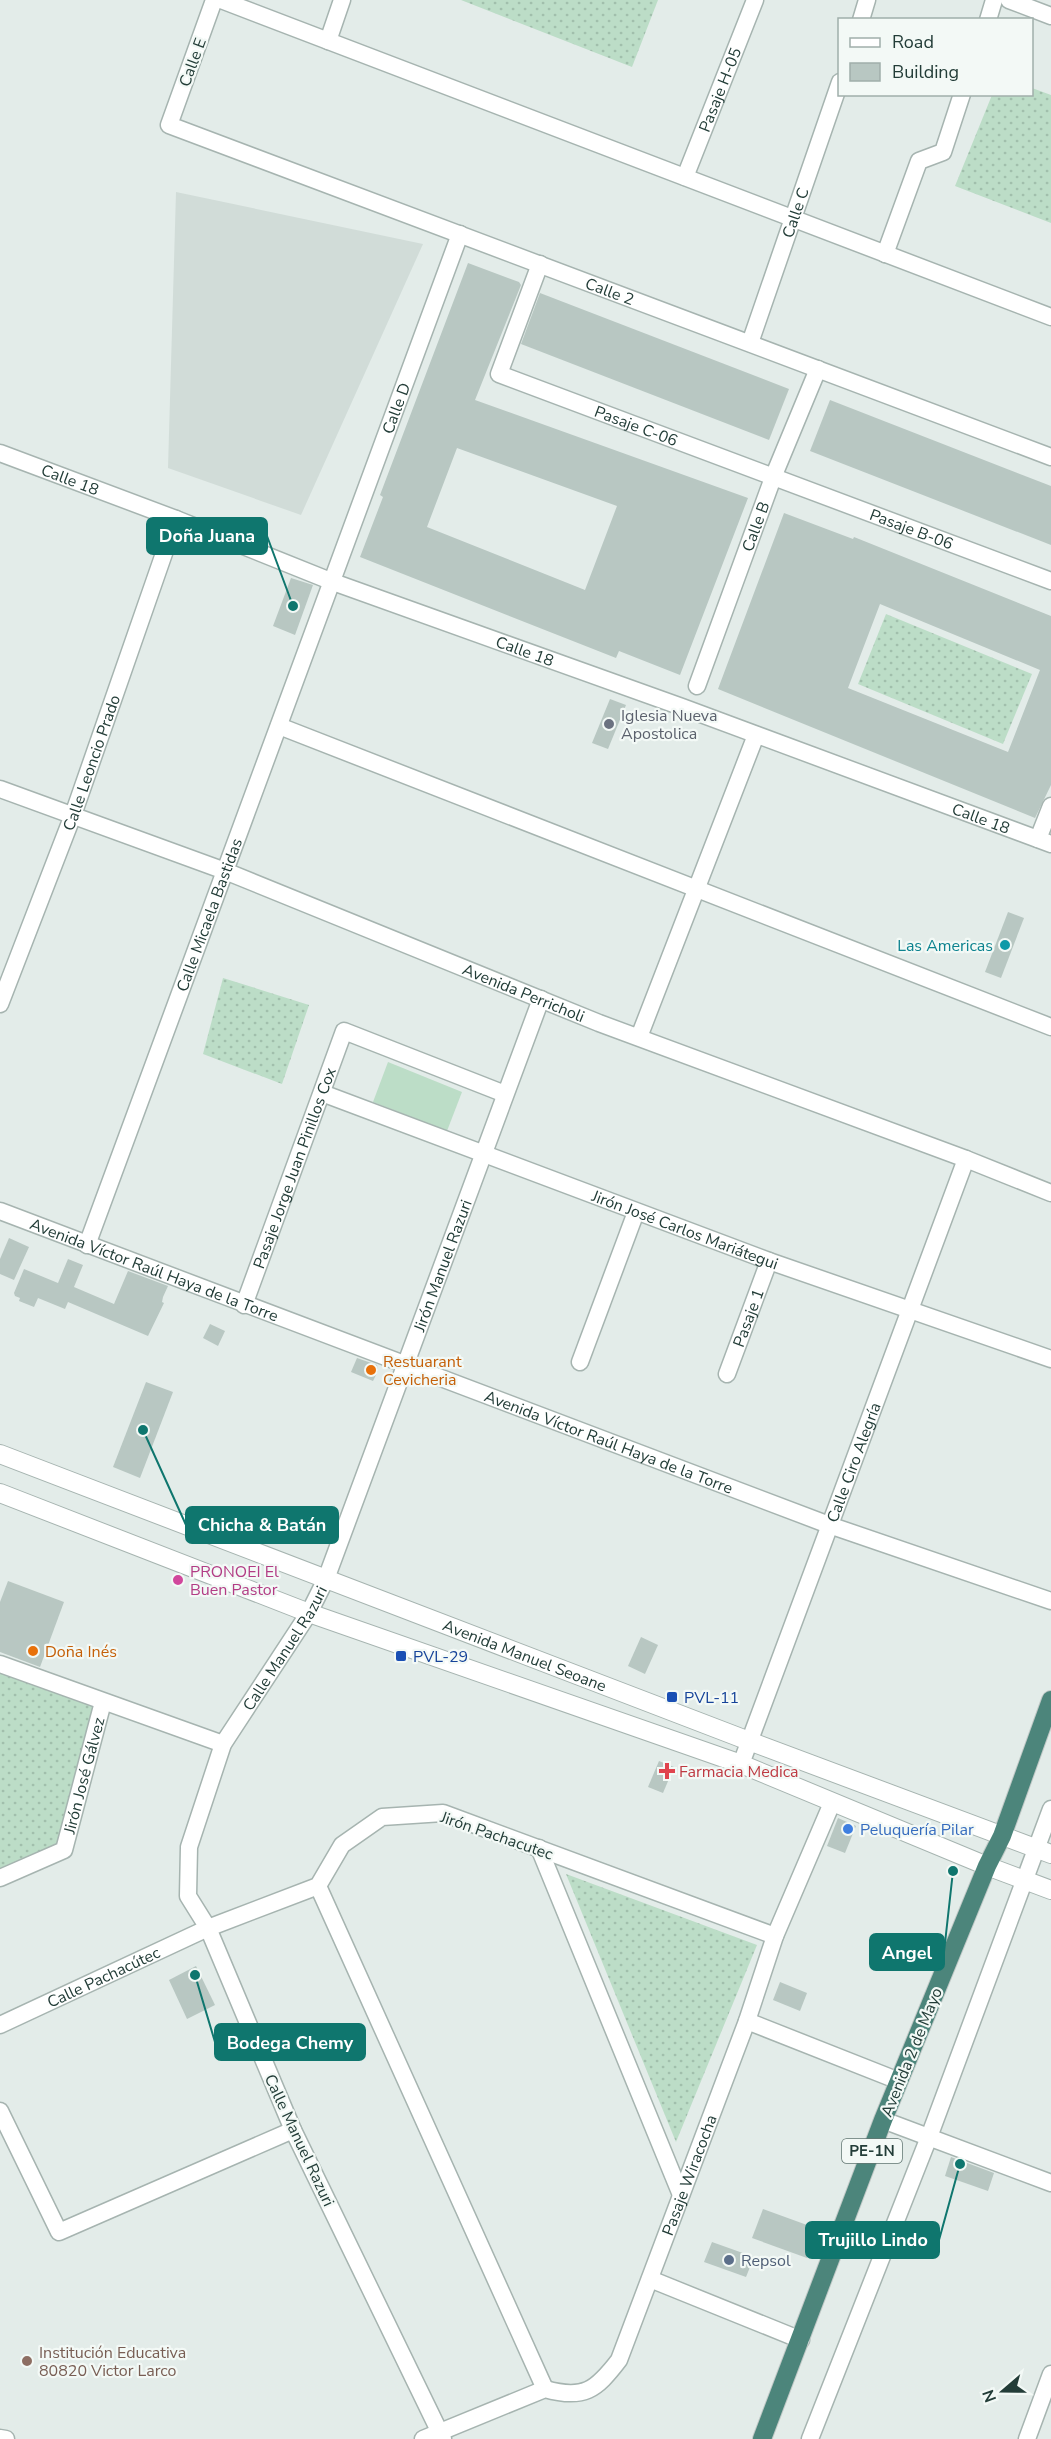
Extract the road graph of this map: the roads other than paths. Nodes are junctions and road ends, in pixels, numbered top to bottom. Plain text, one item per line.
1 (214, 0) edge
2 (221, 0) edge
3 (342, 0) edge
4 (755, 0) edge
5 (867, 0) edge
6 (994, 0) edge
7 (1009, 0) edge
8 (1051, 16) edge
9 (862, 18) edge
10 (988, 18) edge
11 (328, 41) junction
12 (838, 88) edge
13 (961, 96) edge
14 (169, 125) joint
15 (685, 177) junction
16 (793, 219) junction
17 (460, 234) junction
18 (885, 254) junction
19 (540, 264) junction
20 (1051, 317) edge
21 (750, 344) junction
22 (818, 369) junction
23 (0, 453) edge
24 (1051, 457) edge
25 (774, 476) junction
26 (176, 519) junction
27 (1051, 581) edge
28 (333, 582) junction
29 (697, 686) dead end
30 (279, 726) junction
31 (756, 735) junction
32 (0, 789) edge
33 (1051, 806) edge
34 (73, 816) junction
35 (1045, 842) edge
36 (225, 872) junction
37 (696, 890) junction
38 (541, 999) junction
39 (0, 1004) edge
40 (1051, 1027) edge
41 (639, 1038) junction
42 (322, 1093) junction
43 (505, 1094) junction
44 (484, 1156) junction
45 (966, 1159) junction
46 (1051, 1193) edge
47 (0, 1211) edge
48 (636, 1212) junction
49 (87, 1245) junction
50 (769, 1261) junction
51 (244, 1305) junction
52 (909, 1310) junction
53 (1051, 1359) edge
54 (580, 1362) dead end
55 (406, 1366) junction
56 (727, 1374) dead end
57 (0, 1454) edge
58 (0, 1493) edge
59 (829, 1525) junction
60 (326, 1579) junction
61 (1051, 1601) edge
62 (309, 1613) junction
63 (0, 1664) edge
64 (1051, 1700) edge
65 (103, 1702) junction
66 (749, 1741) junction
67 (223, 1744) junction
68 (741, 1764) junction
69 (832, 1803) junction
70 (1051, 1809) edge
71 (1002, 1836) junction
72 (539, 1848) junction
73 (1043, 1852) edge
74 (987, 1866) junction
75 (0, 1878) edge
76 (1025, 1880) junction
77 (318, 1886) junction
78 (1051, 1890) edge
79 (208, 1928) junction
80 (775, 1936) junction
81 (747, 2021) junction
82 (0, 2025) edge
83 (899, 2081) junction
84 (0, 2110) edge
85 (883, 2120) junction
86 (293, 2130) junction
87 (929, 2137) junction
88 (1051, 2183) edge
89 (681, 2195) junction
90 (650, 2279) junction
91 (801, 2340) junction
92 (1051, 2374) edge
93 (545, 2389) junction
94 (442, 2436) edge
95 (0, 2438) edge
96 (6, 2439) edge
97 (423, 2439) edge
98 (762, 2439) edge
99 (810, 2439) edge
100 (1027, 2439) edge

1 - 14 street, Calle E
2 - 11 street
3 - 11 street
4 - 15 street, Pasaje H-05
5 - 9 street
6 - 10 street
7 - 8 street
11 - 15 street
12 - 16 street, Calle C
13 - 18 street
14 - 17 street, Calle 2
15 - 16 street
16 - 18 street
16 - 21 street, Calle C
17 - 19 street, Calle 2
17 - 28 street, Calle D
18 - 20 street
19 - 21 street, Calle 2
19 - 25 street, Pasaje C-06
21 - 22 street, Calle 2
22 - 24 street, Calle 2
22 - 25 street, Calle B
23 - 26 street, Calle 18
25 - 27 street, Pasaje B-06
25 - 29 street, Calle B
26 - 28 street, Calle 18
26 - 34 street, Calle Leoncio Prado
28 - 30 street, Calle Micaela Bastidas
28 - 31 street, Calle 18
30 - 36 street, Calle Micaela Bastidas
30 - 37 street
31 - 35 street, Calle 18
31 - 37 street
32 - 34 street, Avenida Perricholi
33 - 35 street
34 - 36 street, Avenida Perricholi
34 - 39 street, Calle Leoncio Prado
36 - 38 street, Avenida Perricholi
36 - 49 street, Calle Micaela Bastidas
37 - 40 street
37 - 41 street
38 - 41 street, Avenida Perricholi
38 - 43 street, Jirón Manuel Razuri
41 - 45 street, Avenida Perricholi
42 - 43 street, Pasaje Jorge Juan Pinillos Cox
42 - 44 street, Jirón José Carlos Mariátegui
42 - 51 street, Pasaje Jorge Juan Pinillos Cox
43 - 44 street, Jirón Manuel Razuri
44 - 48 street, Jirón José Carlos Mariátegui
44 - 55 street, Jirón Manuel Razuri
45 - 46 street, Avenida Perricholi
45 - 52 street, Calle Ciro Alegría
47 - 49 street, Avenida Víctor Raúl Haya de la Torre
48 - 50 street, Jirón José Carlos Mariátegui
48 - 54 street
49 - 51 street, Avenida Víctor Raúl Haya de la Torre
50 - 52 street, Jirón José Carlos Mariátegui
50 - 56 street, Pasaje 1
51 - 55 street, Avenida Víctor Raúl Haya de la Torre
52 - 53 street, Jirón José Carlos Mariátegui
52 - 59 street, Calle Ciro Alegría
55 - 59 street, Avenida Víctor Raúl Haya de la Torre
55 - 60 street, Jirón Manuel Razuri
57 - 60 street, Avenida Manuel Seoane
58 - 62 street, Avenida Manuel Seoane
59 - 61 street, Avenida Víctor Raúl Haya de la Torre
59 - 66 street, Calle Ciro Alegría
60 - 62 street, Calle Manuel Razuri
60 - 66 street, Avenida Manuel Seoane
62 - 67 street, Calle Manuel Razuri
62 - 68 street, Avenida Manuel Seoane
63 - 65 street
64 - 71 highway, Avenida 2 de Mayo / PE-1N
65 - 67 street
65 - 75 street, Jirón José Gálvez
66 - 68 street, Calle Ciro Alegría
66 - 71 street, Avenida Manuel Seoane
67 - 79 street, Calle Manuel Razuri
68 - 69 street, Avenida Manuel Seoane
69 - 74 street, Avenida Manuel Seoane
69 - 80 street, Pasaje Wiracocha
70 - 73 street
71 - 73 street, Avenida Manuel Seoane
71 - 74 highway, Avenida 2 de Mayo / PE-1N
72 - 77 street, Jirón Pachacutec
72 - 80 street, Jirón Pachacutec
72 - 89 street
73 - 76 street
74 - 76 street, Avenida Manuel Seoane
74 - 83 highway, Avenida 2 de Mayo / PE-1N
76 - 78 street, Avenida Manuel Seoane
76 - 87 street
77 - 79 street
77 - 93 street
79 - 82 street, Calle Pachacútec
79 - 86 street, Calle Manuel Razuri
80 - 81 street, Pasaje Wiracocha
81 - 83 street
81 - 89 street, Pasaje Wiracocha
83 - 85 highway, Avenida 2 de Mayo / PE-1N
84 - 86 street
85 - 87 street
85 - 91 highway, Avenida 2 de Mayo / PE-1N
86 - 94 street, Calle Manuel Razuri
87 - 88 street
87 - 99 street
89 - 90 street, Pasaje Wiracocha
90 - 91 street
90 - 93 street, Pasaje Wiracocha
91 - 98 highway, Avenida 2 de Mayo / PE-1N
92 - 100 street
93 - 94 street
94 - 97 street
95 - 96 street

